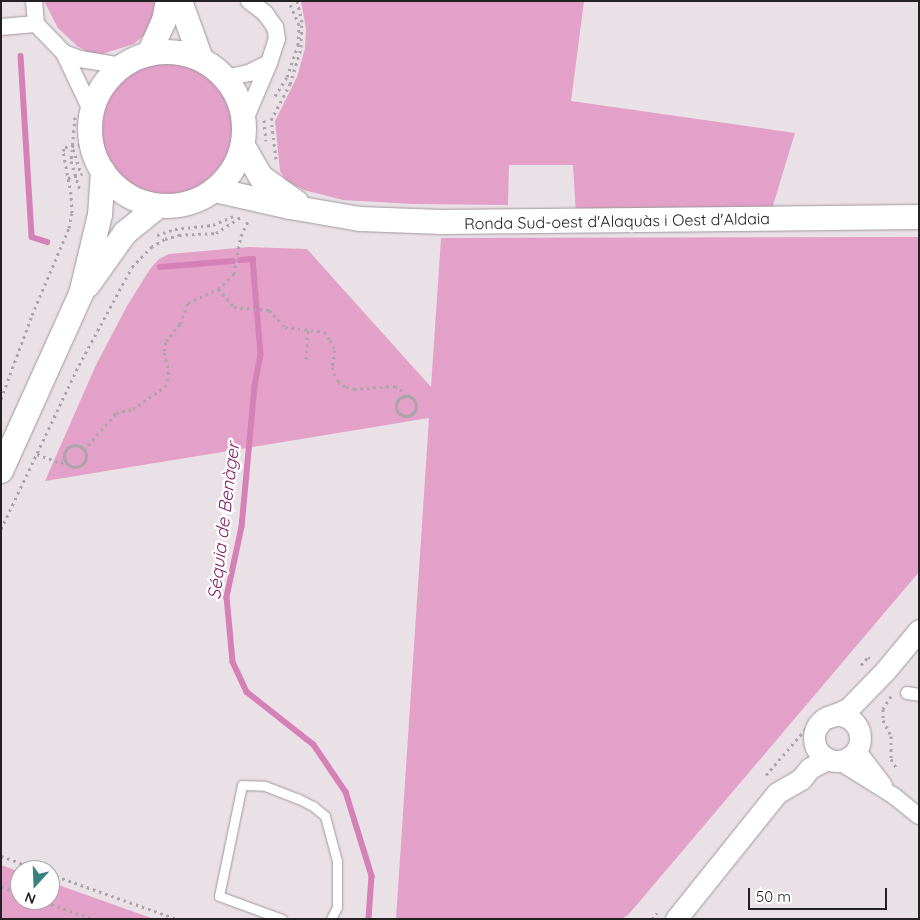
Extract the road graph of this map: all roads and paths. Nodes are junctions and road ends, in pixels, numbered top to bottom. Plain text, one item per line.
1 (34, 1) edge
2 (168, 1) edge
3 (180, 1) edge
4 (249, 1) edge
5 (297, 1) edge
6 (36, 24) junction
7 (1, 28) edge
8 (64, 53) junction
9 (149, 54) junction
10 (202, 60) junction
11 (270, 63) junction
12 (122, 66) junction
13 (225, 78) junction
14 (92, 112) junction
15 (244, 122) junction
16 (91, 143) junction
17 (243, 146) junction
18 (92, 173) junction
19 (68, 178) junction
20 (214, 190) junction
21 (263, 192) junction
22 (157, 207) junction
23 (242, 217) dead end
24 (919, 218) edge
25 (218, 289) junction
26 (81, 294) junction
27 (308, 329) junction
28 (306, 359) dead end
29 (404, 396) junction
30 (1, 398) edge
31 (84, 450) junction
32 (37, 454) junction
33 (66, 461) junction
34 (1, 471) edge
35 (1, 528) edge
36 (919, 630) edge
37 (866, 688) junction
38 (894, 690) dead end
39 (854, 723) junction
40 (822, 725) junction
41 (857, 750) junction
42 (833, 760) junction
43 (896, 769) dead end
44 (778, 793) junction
45 (894, 796) junction
46 (919, 816) edge
47 (60, 878) edge
48 (60, 907) edge
49 (93, 919) edge
50 (177, 919) edge
51 (282, 919) edge
52 (332, 919) edge
53 (676, 919) edge

1 - 6 street
2 - 9 main road
3 - 10 main road
4 - 11 street
5 - 21 path
6 - 7 street
6 - 8 street
8 - 12 street
8 - 14 street
9 - 10 main road
9 - 12 main road
10 - 13 main road
11 - 13 street
11 - 15 street
12 - 14 main road
13 - 15 main road
14 - 16 main road
15 - 17 main road
16 - 18 main road
16 - 19 path
17 - 20 main road
17 - 21 main road
18 - 19 path
18 - 22 main road
18 - 26 main road
19 - 30 path
20 - 21 main road, Ronda Sud-oest d'Alaquàs i Oest d'Aldaia
20 - 22 main road
21 - 24 main road, Ronda Sud-oest d'Alaquàs i Oest d'Aldaia
21 - 25 path
22 - 26 main road
23 - 32 path
25 - 27 path
25 - 31 path
26 - 34 main road
27 - 28 path
27 - 29 path
29 - 29 path
31 - 33 path
31 - 33 path
32 - 33 path
32 - 35 path
36 - 37 street
37 - 39 street
37 - 40 street
38 - 43 path
39 - 40 street
39 - 41 street
40 - 42 street
40 - 44 street
41 - 42 street
41 - 45 street
42 - 44 street
42 - 45 street
44 - 53 street
45 - 46 street
47 - 50 path
48 - 49 path
51 - 52 lane

